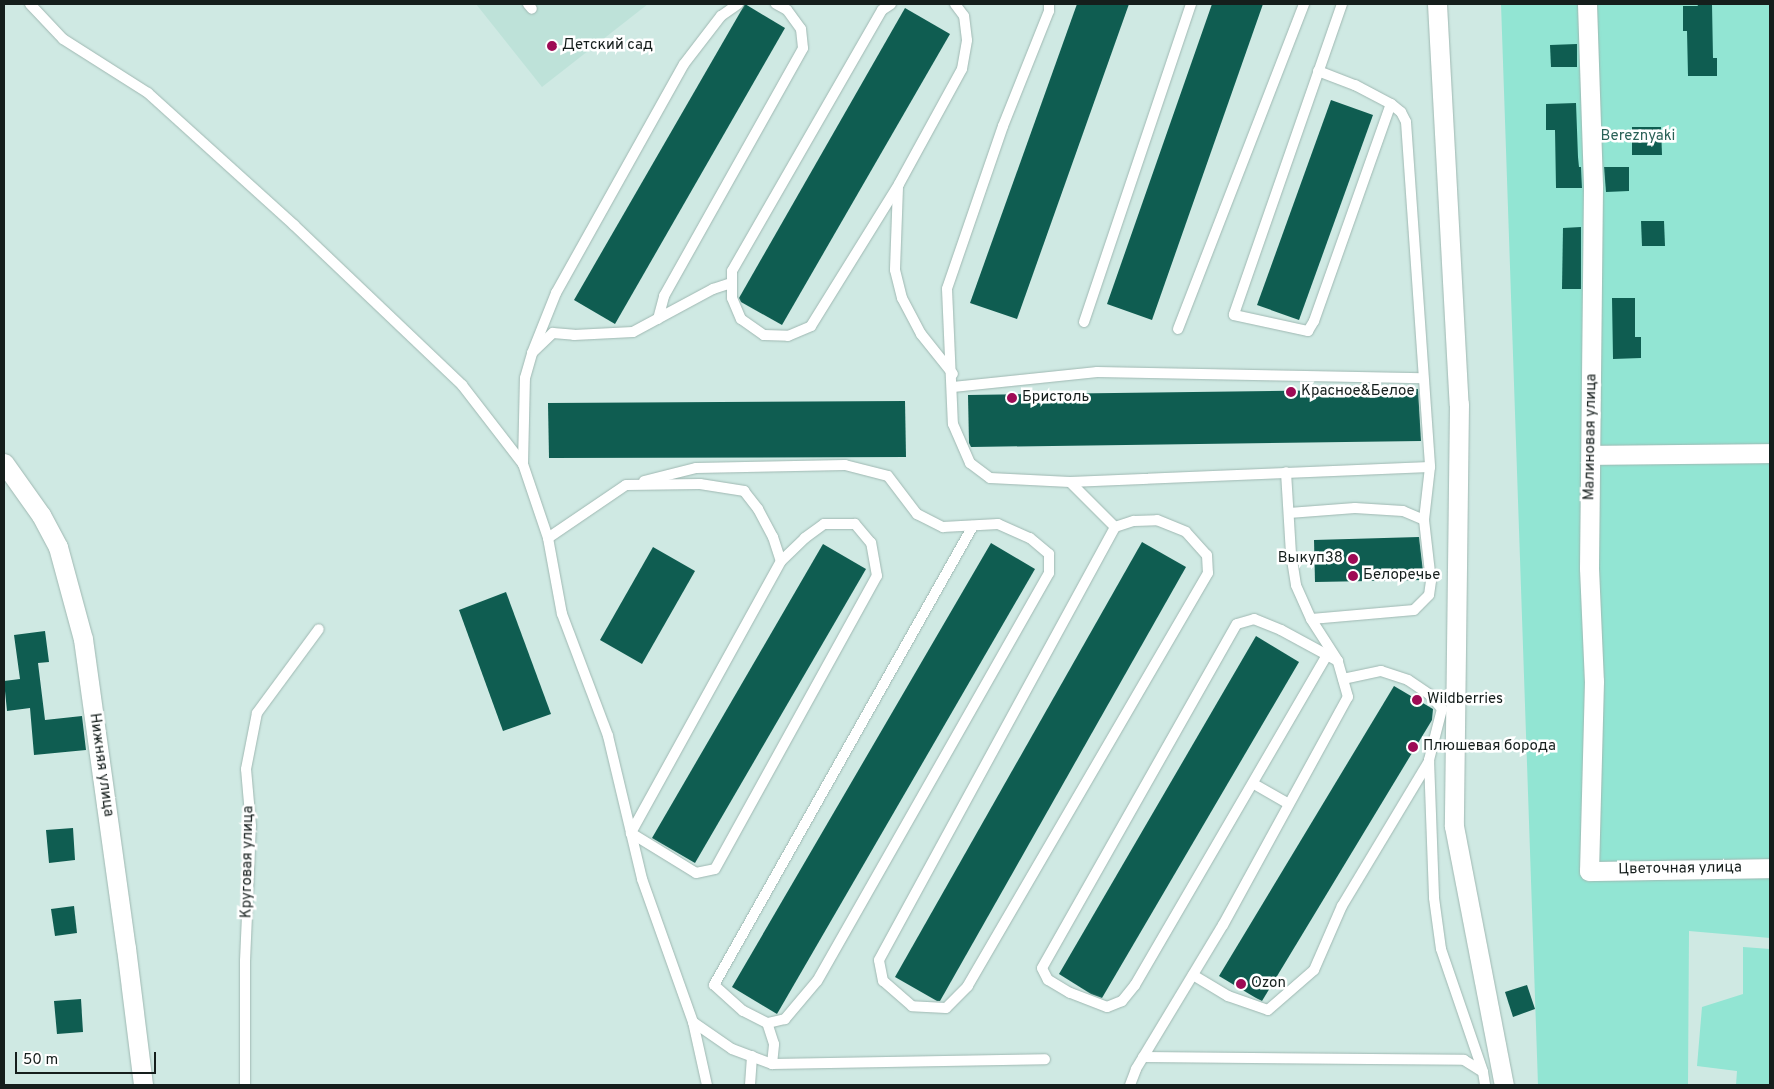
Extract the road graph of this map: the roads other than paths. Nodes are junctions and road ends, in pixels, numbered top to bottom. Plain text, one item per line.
1 (30, 4) edge
2 (738, 4) edge
3 (776, 4) edge
4 (891, 4) edge
5 (955, 4) edge
6 (1049, 4) edge
7 (1191, 4) edge
8 (1304, 4) edge
9 (1342, 4) edge
10 (1438, 4) edge
11 (1587, 4) edge
12 (1318, 71) junction
13 (1391, 104) junction
14 (898, 184) junction
15 (732, 283) junction
16 (658, 318) junction
17 (1084, 322) dead end
18 (1178, 329) dead end
19 (532, 353) junction
20 (953, 374) junction
21 (1423, 378) junction
22 (953, 387) junction
23 (1770, 453) edge
24 (1591, 455) junction
25 (4, 463) edge
26 (523, 464) junction
27 (1430, 466) junction
28 (1286, 472) junction
29 (1070, 482) junction
30 (626, 485) junction
31 (1288, 513) junction
32 (1424, 520) junction
33 (973, 526) junction
34 (1116, 526) junction
35 (548, 538) junction
36 (781, 561) junction
37 (1310, 619) junction
38 (319, 629) dead end
39 (1327, 655) junction
40 (1338, 660) junction
41 (1342, 679) junction
42 (1429, 760) junction
43 (1254, 784) junction
44 (1289, 804) junction
45 (631, 833) junction
46 (1770, 868) edge
47 (1589, 871) joint
48 (1193, 975) junction
49 (693, 1022) junction
50 (767, 1023) junction
51 (752, 1056) junction
52 (1143, 1057) junction
53 (1045, 1059) dead end
54 (772, 1064) junction
55 (1483, 1072) junction
56 (143, 1085) edge
57 (245, 1085) edge
58 (706, 1085) edge
59 (750, 1085) edge
60 (1130, 1085) edge
61 (1485, 1085) edge
62 (1504, 1085) edge

1 - 26 lane
2 - 19 lane
3 - 16 lane
4 - 15 lane
5 - 14 lane
6 - 20 lane
7 - 17 lane
8 - 18 lane
9 - 12 lane
10 - 62 street
11 - 24 street, Малиновая улица
12 - 13 lane
12 - 13 lane
13 - 21 lane
14 - 15 lane
14 - 20 lane
15 - 16 lane
16 - 19 lane
19 - 26 lane
20 - 22 lane
21 - 22 lane
21 - 27 lane
22 - 29 lane
23 - 24 street
24 - 47 street, Малиновая улица
25 - 56 street, Нижняя улица
26 - 35 lane
27 - 28 lane
27 - 32 lane
28 - 29 lane
28 - 31 lane
29 - 34 lane
30 - 33 lane
30 - 35 lane
30 - 36 lane
31 - 32 lane
31 - 37 lane
32 - 37 lane
33 - 50 lane
33 - 50 lane
34 - 34 lane
35 - 45 lane
36 - 45 lane
36 - 45 lane
37 - 40 lane
38 - 57 lane, Круговая улица
39 - 40 lane
39 - 43 lane
39 - 43 lane
40 - 41 lane
41 - 42 lane
41 - 44 lane
42 - 48 lane
42 - 55 lane
43 - 44 lane
44 - 48 lane
45 - 49 lane
46 - 47 street, Цветочная улица
48 - 52 lane
49 - 51 lane
49 - 58 lane
50 - 54 lane
51 - 54 lane
51 - 59 lane
52 - 55 lane
52 - 60 lane
53 - 54 lane
55 - 61 lane

